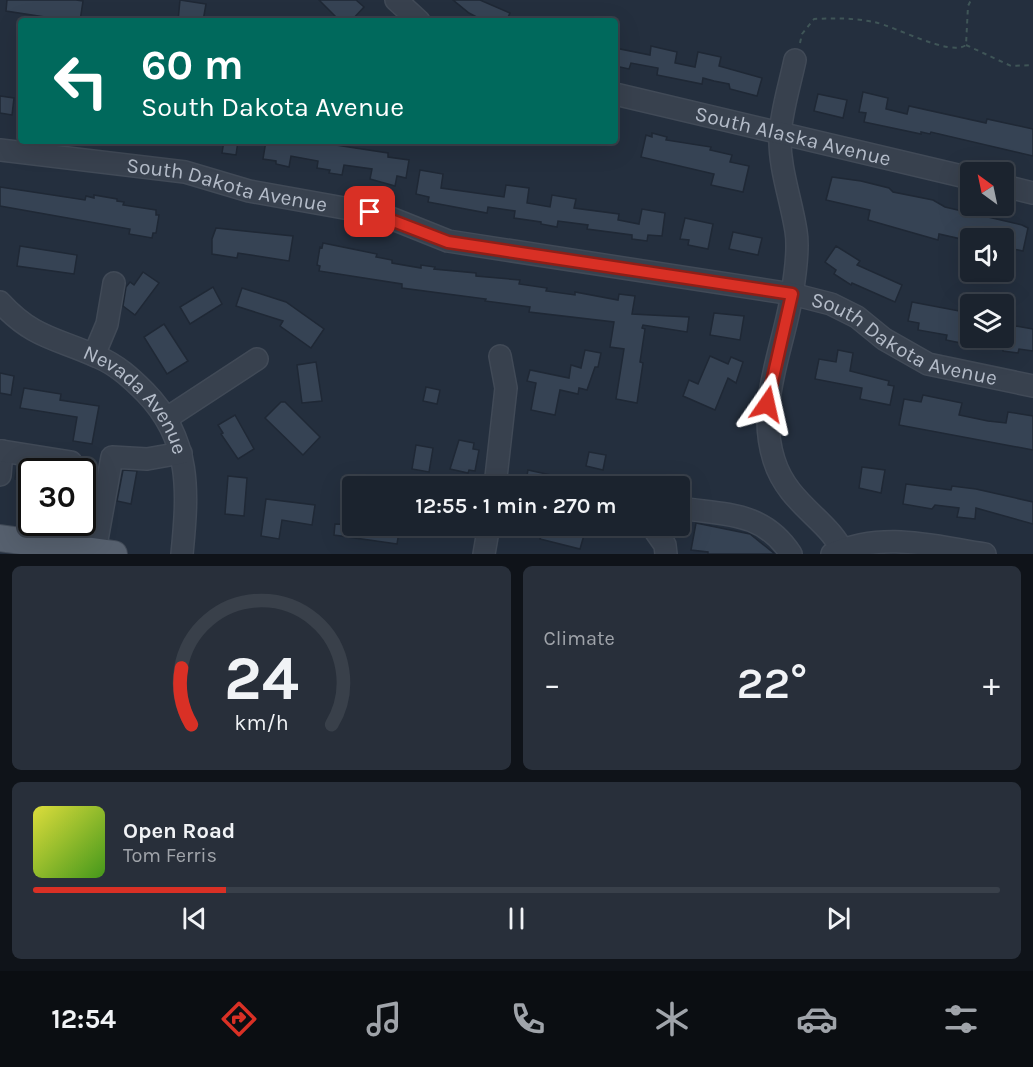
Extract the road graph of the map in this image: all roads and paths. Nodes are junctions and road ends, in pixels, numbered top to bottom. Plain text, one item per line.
1 (396, 0) edge
2 (971, 0) edge
3 (415, 18) edge
4 (966, 45) junction
5 (795, 60) joint
6 (1033, 65) edge
7 (618, 95) edge
8 (780, 134) junction
9 (0, 150) edge
10 (960, 176) edge
11 (1014, 188) edge
12 (1033, 193) edge
13 (114, 283) dead end
14 (792, 294) junction
15 (0, 302) edge
16 (94, 355) junction
17 (500, 356) dead end
18 (257, 359) dead end
19 (1033, 386) edge
20 (167, 418) junction
21 (1, 451) edge
22 (181, 453) junction
23 (46, 458) edge
24 (0, 476) edge
25 (496, 476) edge
26 (690, 509) edge
27 (487, 536) edge
28 (659, 536) edge
29 (0, 538) edge
30 (839, 552) edge
31 (105, 553) edge
32 (182, 554) edge
33 (484, 554) edge
34 (666, 554) edge
35 (791, 554) edge
36 (985, 554) edge

1 - 3 street
2 - 4 path
4 - 5 path
4 - 6 path
5 - 8 street
7 - 8 street, South Alaska Avenue
8 - 10 street, South Alaska Avenue
8 - 14 street
9 - 14 street, South Dakota Avenue
11 - 12 street
13 - 16 street
14 - 19 street, South Dakota Avenue
14 - 30 street
15 - 16 street, Nevada Avenue
16 - 20 street, Nevada Avenue
17 - 25 street
18 - 20 street
20 - 22 street, Nevada Avenue
21 - 23 street
21 - 24 street
22 - 31 street
22 - 32 street, Nevada Avenue
26 - 35 street
27 - 33 street
28 - 34 street
29 - 31 main road
30 - 36 street

